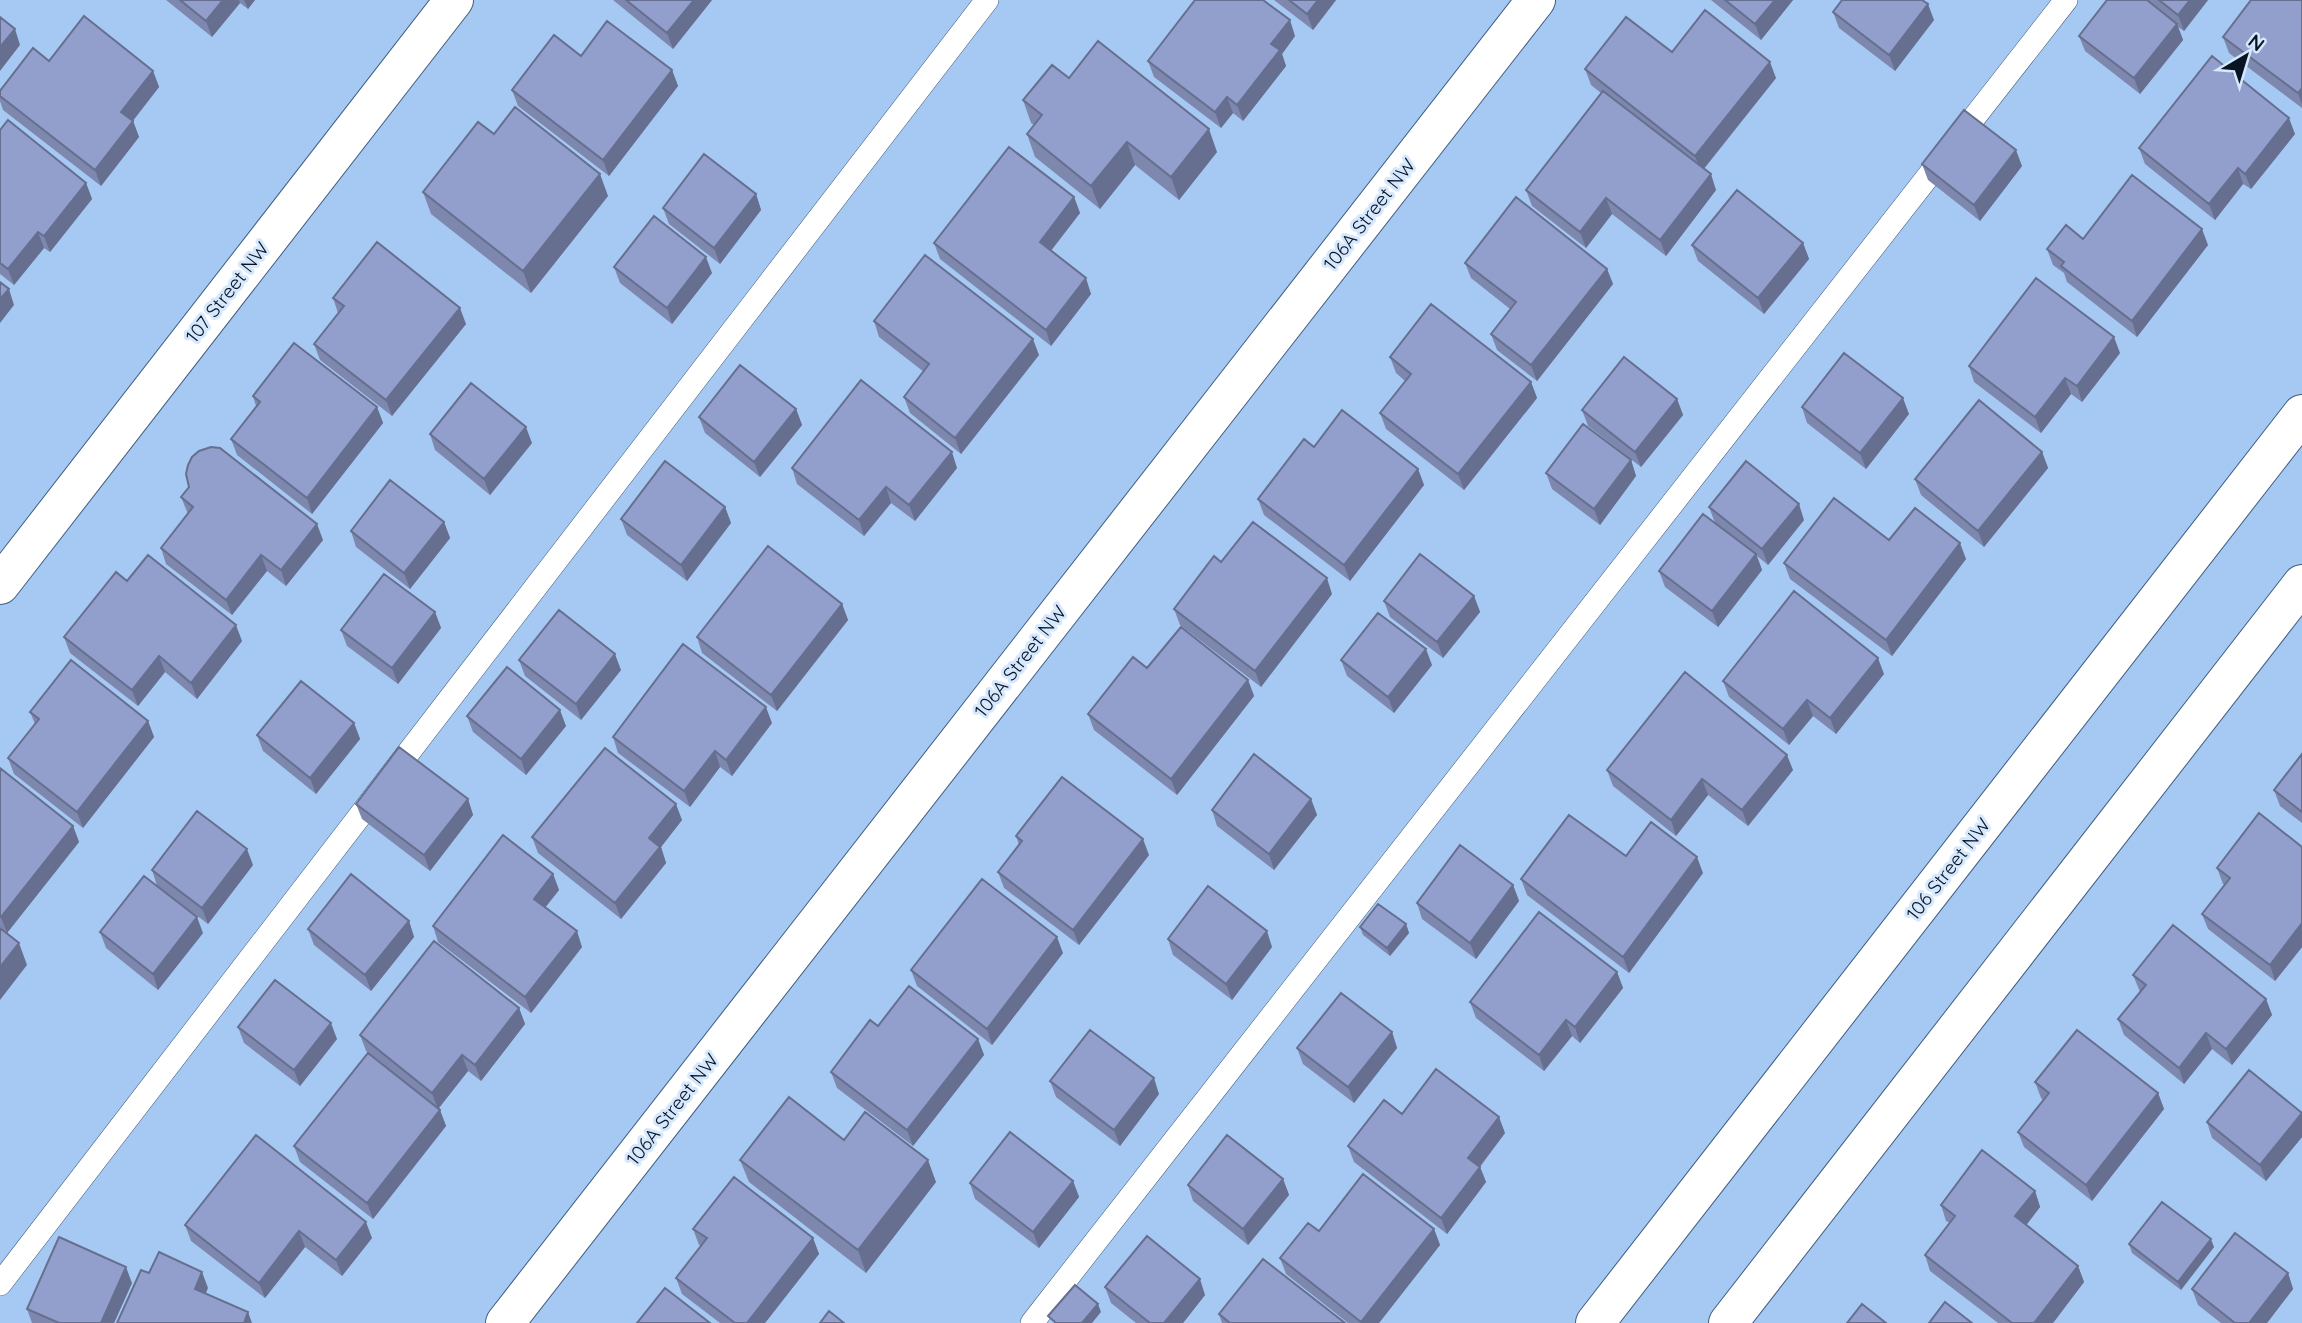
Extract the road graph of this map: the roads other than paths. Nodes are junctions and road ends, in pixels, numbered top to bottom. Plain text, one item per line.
1 (454, 0) edge
2 (986, 0) edge
3 (1536, 0) edge
4 (2066, 0) edge
5 (2302, 414) edge
6 (2302, 584) edge
7 (0, 585) edge
8 (0, 1283) edge
9 (505, 1323) edge
10 (1032, 1323) edge
11 (1595, 1323) edge
12 (1728, 1323) edge

1 - 7 street, 107 Street NW
2 - 8 lane
3 - 9 street, 106A Street NW
4 - 10 lane
5 - 11 street, 106 Street NW
6 - 12 street

